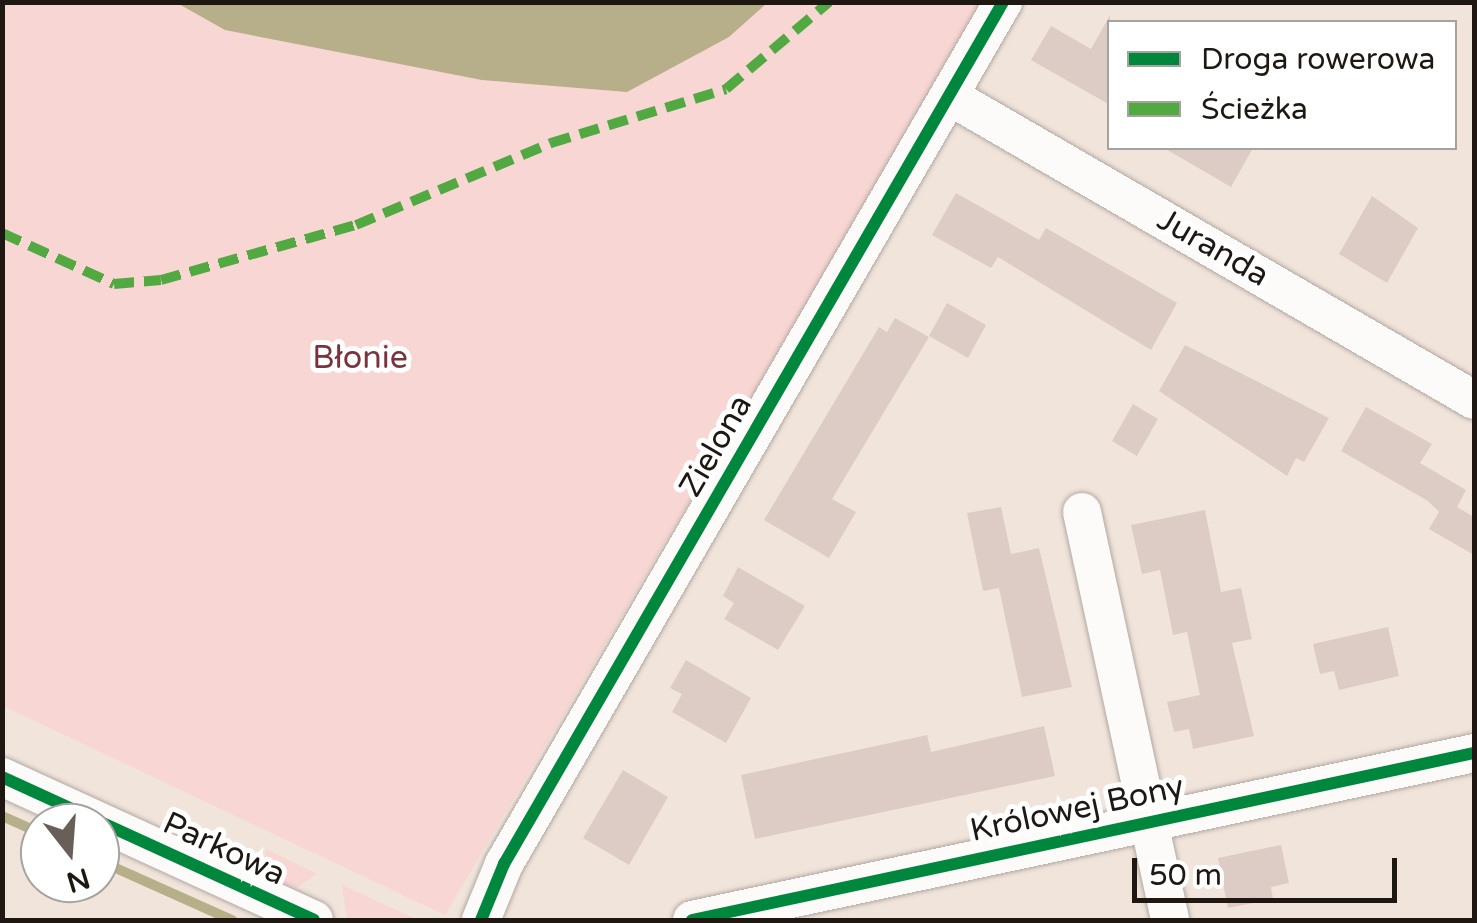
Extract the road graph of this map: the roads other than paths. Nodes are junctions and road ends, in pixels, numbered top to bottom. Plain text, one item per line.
1 (1004, 2) edge
2 (951, 96) junction
3 (1474, 400) edge
4 (1082, 512) dead end
5 (1474, 754) edge
6 (2, 776) edge
7 (1149, 822) junction
8 (314, 920) edge
9 (481, 920) edge
10 (692, 920) edge
11 (1170, 920) edge

1 - 2 street, Zielona
2 - 3 street, Juranda
2 - 9 street, Zielona
4 - 7 street
5 - 7 street, Królowej Bony
6 - 8 street, Parkowa
7 - 10 street, Królowej Bony
7 - 11 street

